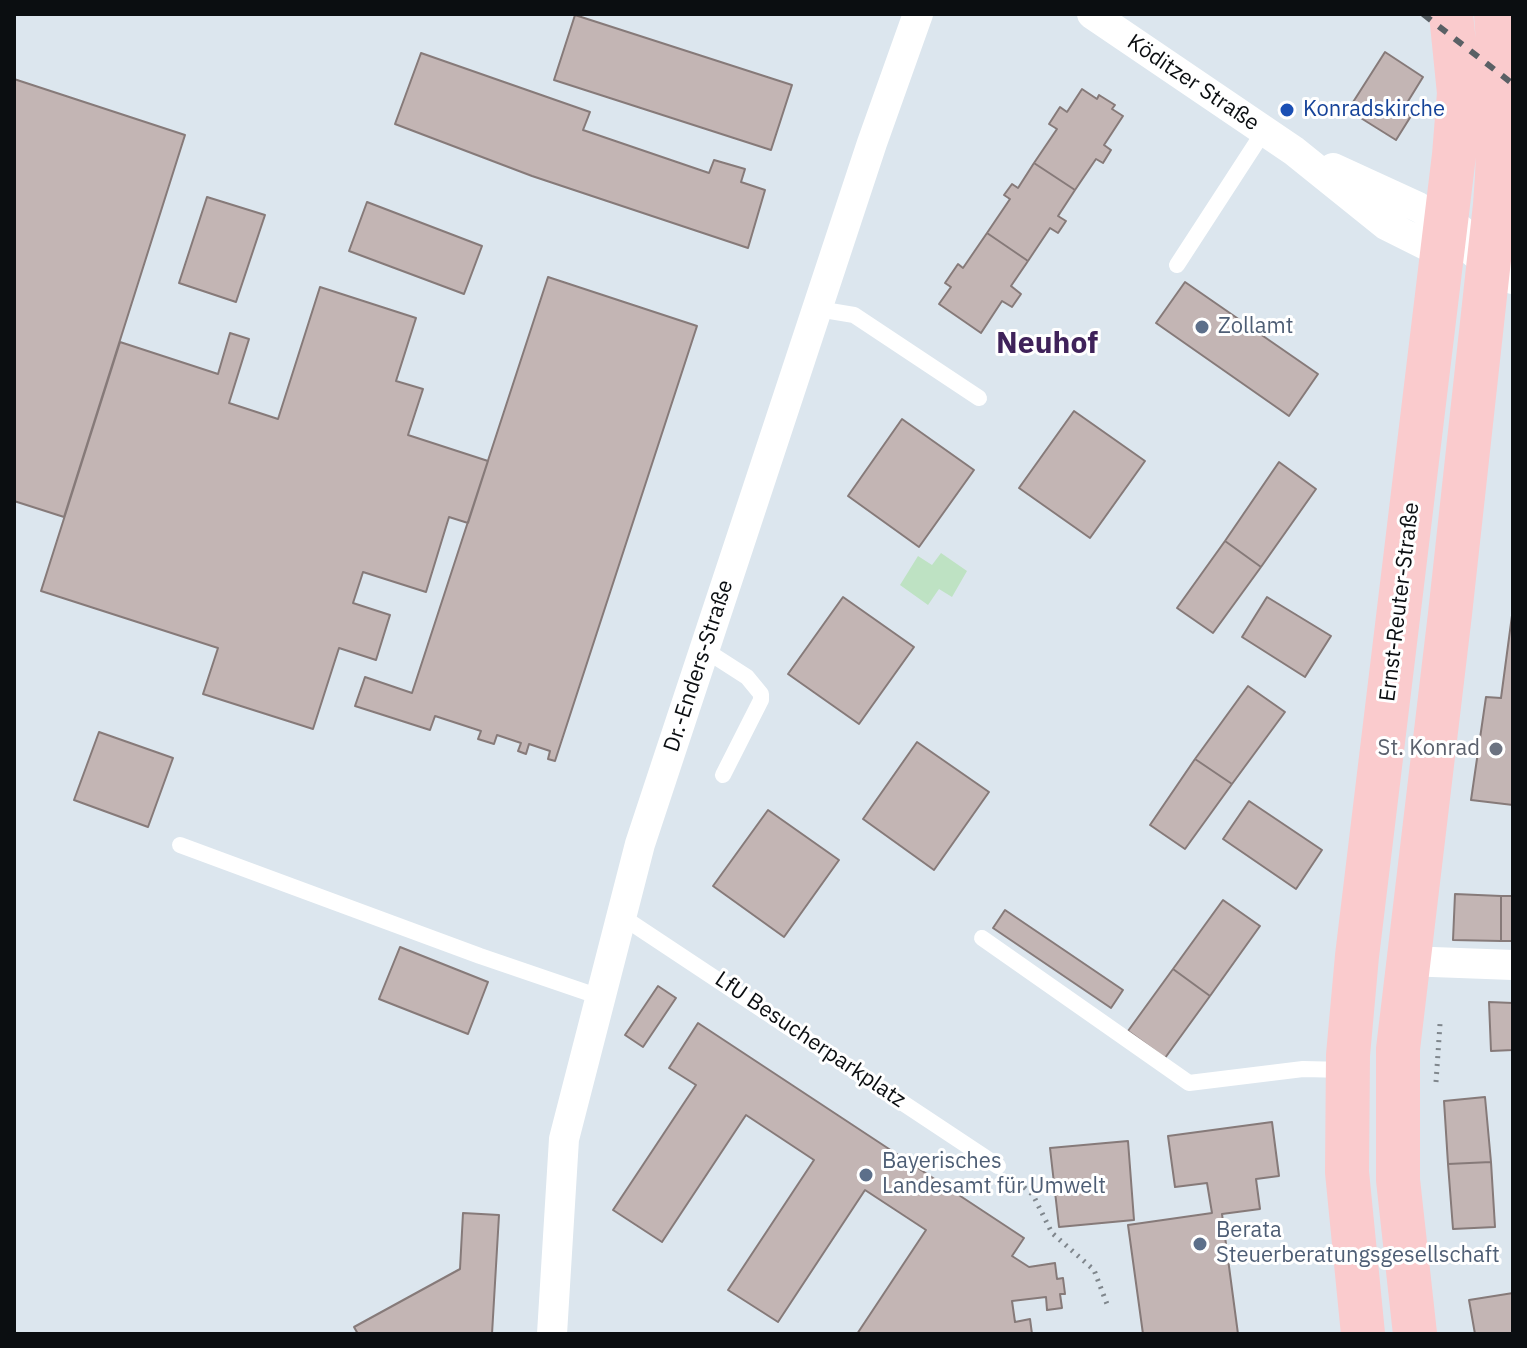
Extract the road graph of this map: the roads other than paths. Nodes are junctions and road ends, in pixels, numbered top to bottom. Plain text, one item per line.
1 (918, 14) edge
2 (1092, 14) edge
3 (1451, 14) edge
4 (1484, 43) edge
5 (1264, 131) junction
6 (1444, 238) junction
7 (1177, 265) dead end
8 (1501, 268) edge
9 (818, 309) junction
10 (979, 398) dead end
11 (705, 650) junction
12 (723, 775) dead end
13 (180, 845) dead end
14 (621, 916) junction
15 (982, 938) dead end
16 (1406, 961) junction
17 (1513, 965) edge
18 (600, 997) junction
19 (1348, 1070) junction
20 (998, 1166) dead end
21 (552, 1334) edge
22 (1363, 1334) edge
23 (1415, 1334) edge

1 - 9 street, Dr.-Enders-Straße
2 - 5 street, Köditzer Straße
3 - 4 main road, Ernst-Reuter-Straße
4 - 6 main road, Ernst-Reuter-Straße
4 - 8 main road, Ernst-Reuter-Straße
5 - 6 street, Köditzer Straße
5 - 7 lane
6 - 8 street
6 - 19 main road, Ernst-Reuter-Straße
8 - 16 main road, Ernst-Reuter-Straße
9 - 10 lane
9 - 11 street, Dr.-Enders-Straße
11 - 12 lane
11 - 14 street, Dr.-Enders-Straße
13 - 18 lane
14 - 18 street, Dr.-Enders-Straße
14 - 20 lane, LfU Besucherparkplatz
15 - 19 lane
16 - 17 street
16 - 23 main road, Ernst-Reuter-Straße
18 - 21 street, Dr.-Enders-Straße
19 - 22 main road, Ernst-Reuter-Straße

